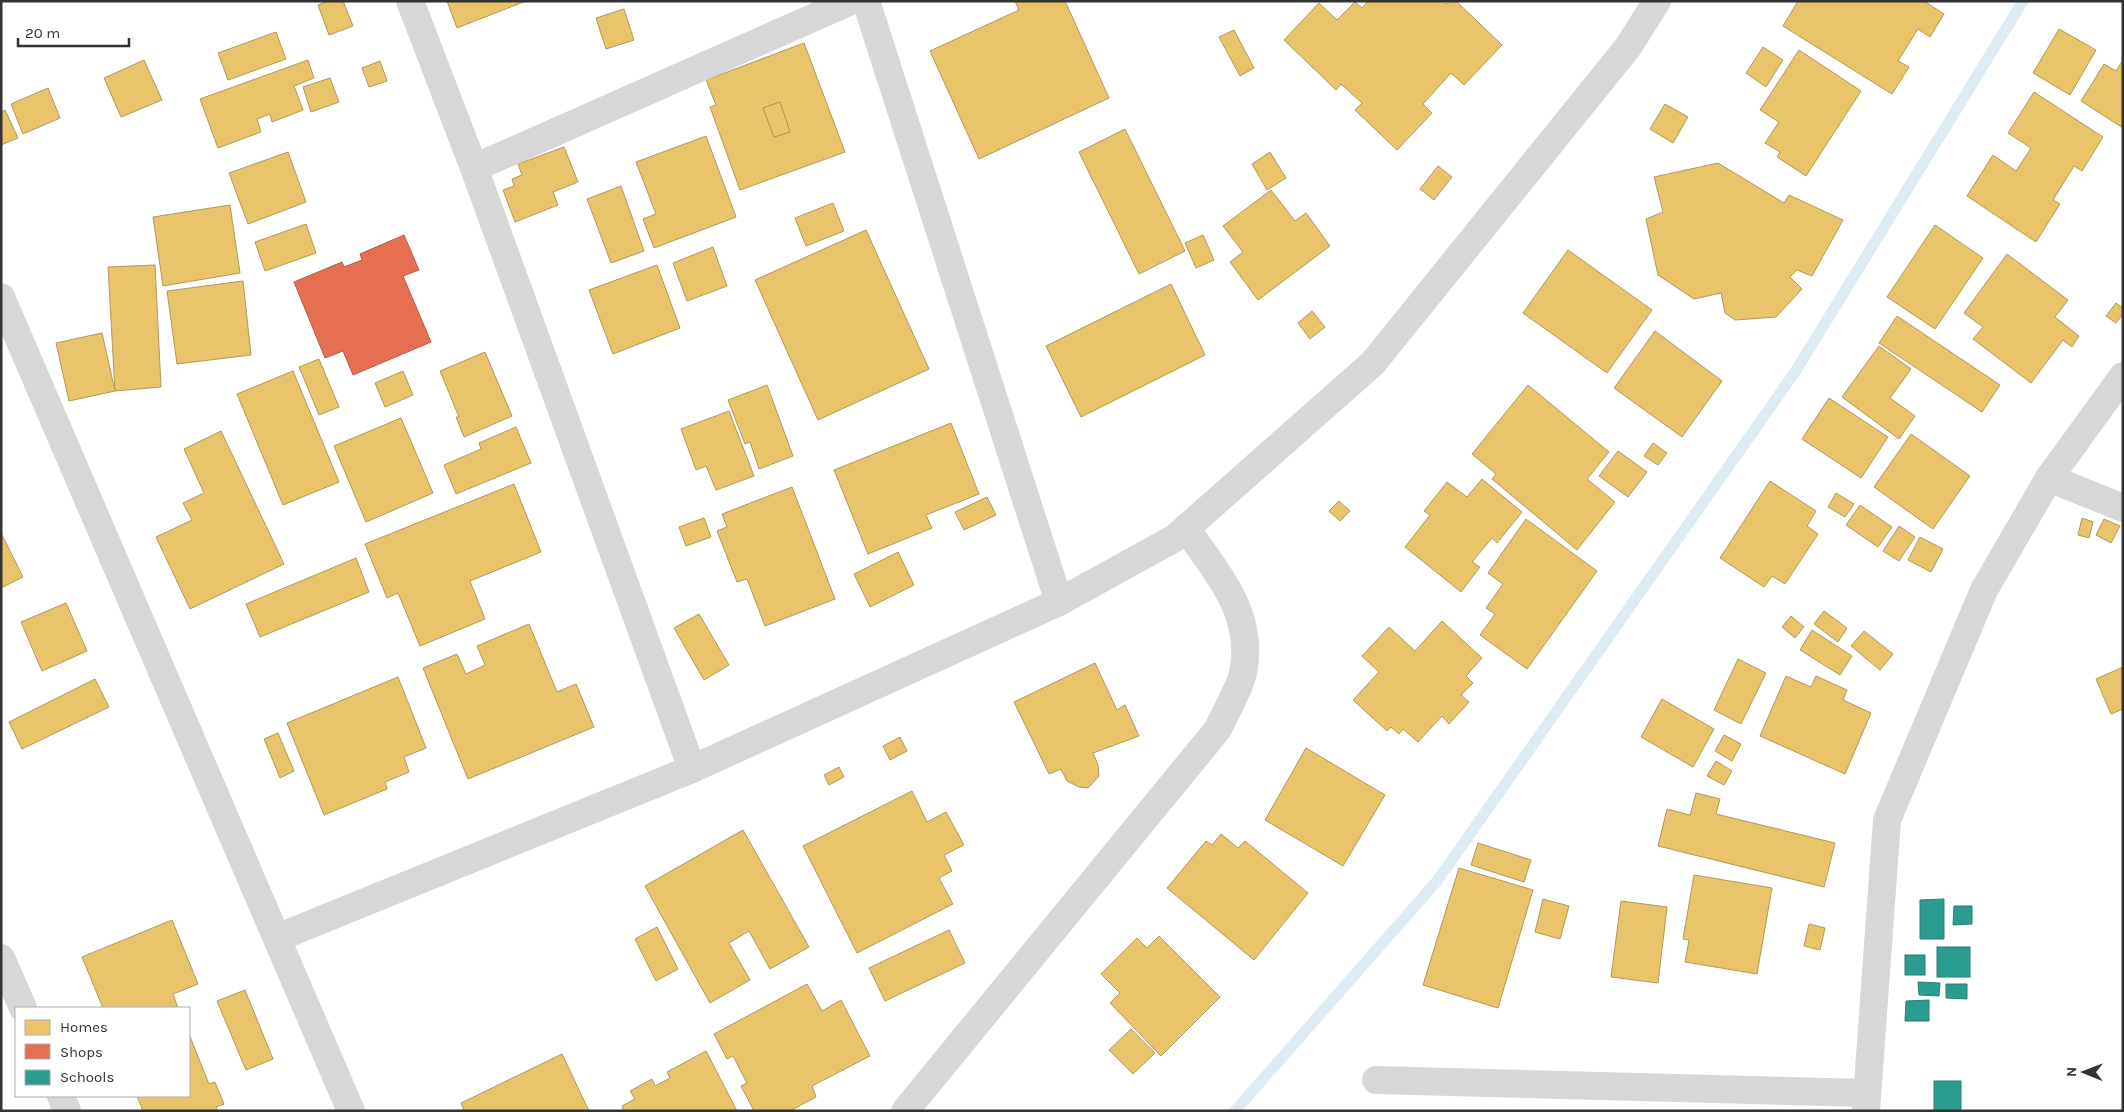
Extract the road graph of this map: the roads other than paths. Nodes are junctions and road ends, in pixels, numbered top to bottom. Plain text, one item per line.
1 (410, 1) edge
2 (851, 1) edge
3 (866, 1) edge
4 (1657, 1) edge
5 (474, 168) junction
6 (1, 297) edge
7 (2123, 376) edge
8 (2049, 478) junction
9 (2123, 508) edge
10 (1186, 528) junction
11 (1059, 602) junction
12 (692, 769) junction
13 (277, 938) junction
14 (1, 958) edge
15 (23, 1007) edge
16 (1376, 1080) dead end
17 (61, 1097) edge
18 (1866, 1102) edge
19 (67, 1111) edge
20 (351, 1111) edge
21 (904, 1111) edge

1 - 5 street
2 - 5 street
3 - 11 street
4 - 10 street
5 - 12 street
6 - 13 street
7 - 8 street
8 - 9 street
8 - 18 street
10 - 11 street
10 - 21 street
11 - 12 street
12 - 13 street
13 - 20 street
14 - 15 street
16 - 18 street
17 - 19 street

